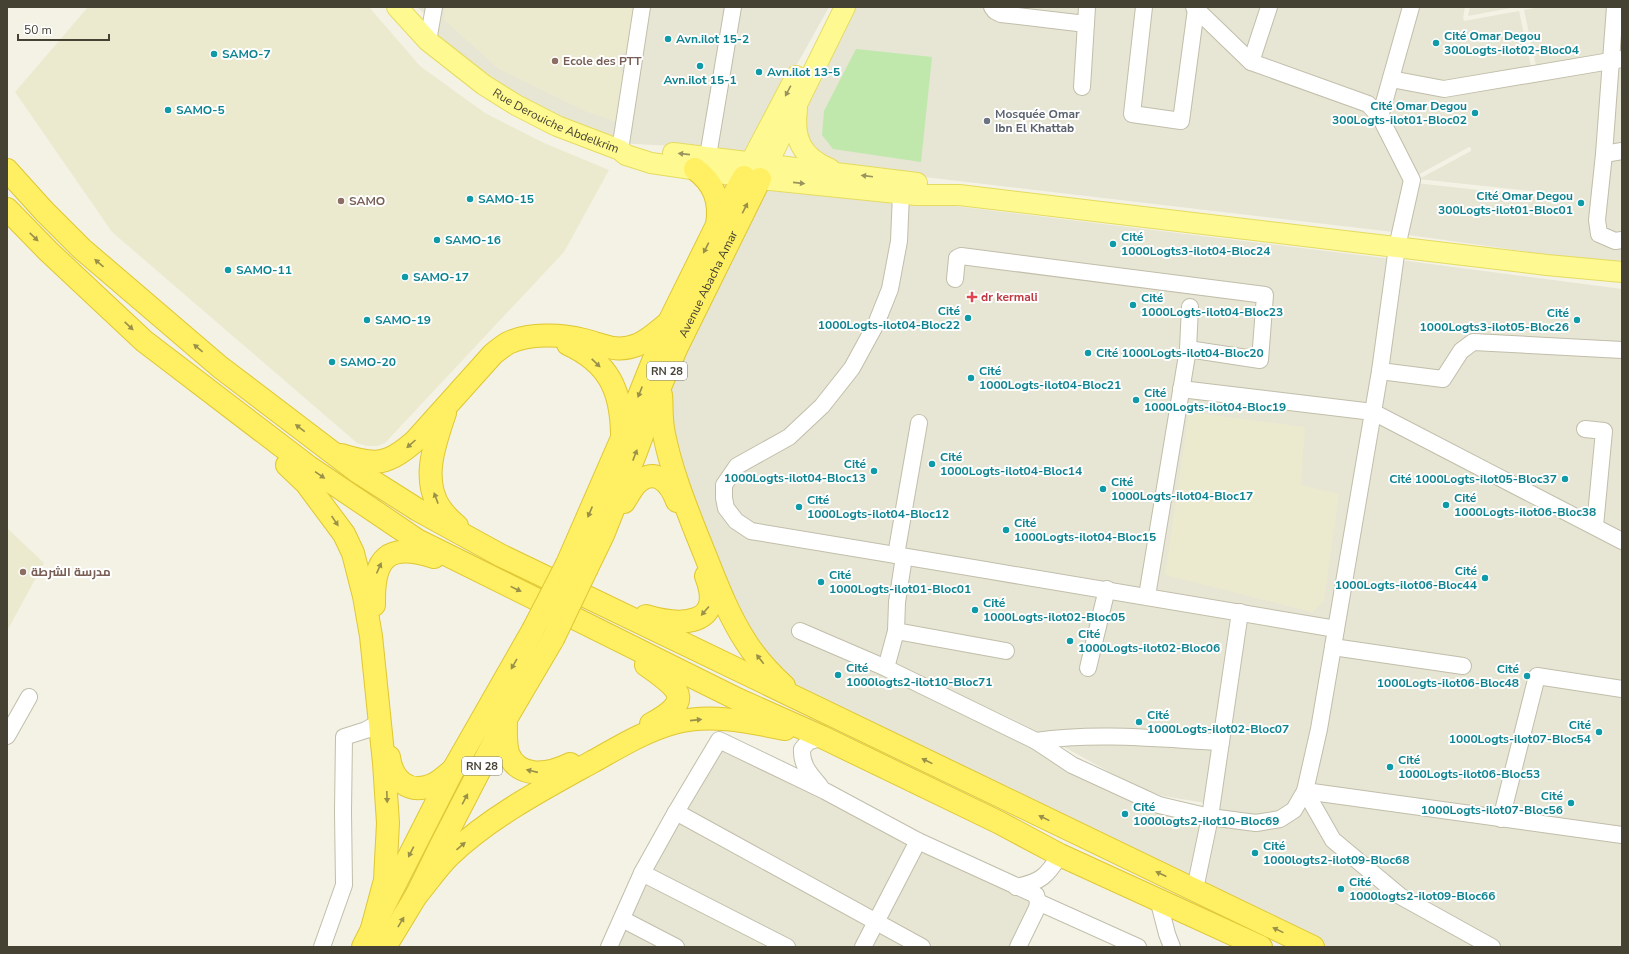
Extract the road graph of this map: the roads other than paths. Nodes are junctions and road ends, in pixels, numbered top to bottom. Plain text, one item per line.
1 (397, 7) edge
2 (434, 7) edge
3 (642, 7) edge
4 (733, 7) edge
5 (833, 7) edge
6 (845, 7) edge
7 (992, 7) edge
8 (1087, 7) edge
9 (1144, 7) edge
10 (1268, 7) edge
11 (1411, 7) edge
12 (1615, 7) edge
13 (1195, 8) edge
14 (1086, 24) junction
15 (428, 41) junction
16 (1616, 60) edge
17 (1251, 62) junction
18 (1391, 79) junction
19 (1082, 86) dead end
20 (797, 104) junction
21 (1380, 118) junction
22 (620, 150) junction
23 (1622, 151) edge
24 (1604, 154) junction
25 (701, 163) junction
26 (7, 170) edge
27 (755, 170) junction
28 (839, 173) junction
29 (900, 187) junction
30 (7, 209) edge
31 (717, 225) junction
32 (1622, 240) edge
33 (1397, 247) junction
34 (1622, 272) edge
35 (955, 279) dead end
36 (1190, 307) dead end
37 (668, 324) junction
38 (551, 336) junction
39 (1188, 349) junction
40 (1622, 350) edge
41 (1380, 371) junction
42 (660, 387) junction
43 (1181, 389) junction
44 (447, 405) junction
45 (1373, 412) junction
46 (244, 419) junction
47 (918, 423) dead end
48 (1585, 429) dead end
49 (622, 438) junction
50 (331, 452) junction
51 (1595, 526) junction
52 (603, 535) junction
53 (469, 538) junction
54 (1622, 541) edge
55 (900, 556) junction
56 (577, 566) junction
57 (486, 574) junction
58 (1107, 589) junction
59 (1147, 596) junction
60 (603, 604) junction
61 (1240, 612) junction
62 (586, 624) junction
63 (1336, 629) junction
64 (800, 630) dead end
65 (896, 631) junction
66 (1333, 647) junction
67 (1006, 651) dead end
68 (1463, 666) dead end
69 (886, 668) junction
70 (1088, 668) dead end
71 (1622, 689) edge
72 (29, 697) dead end
73 (796, 698) junction
74 (506, 719) junction
75 (380, 722) junction
76 (7, 736) edge
77 (822, 737) junction
78 (1036, 741) junction
79 (1221, 742) junction
80 (452, 770) junction
81 (825, 791) junction
82 (1305, 791) junction
83 (676, 812) junction
84 (1210, 817) junction
85 (1500, 818) junction
86 (1622, 836) edge
87 (918, 841) junction
88 (1060, 855) junction
89 (642, 873) junction
90 (1016, 887) junction
91 (1195, 890) junction
92 (416, 896) junction
93 (1158, 899) junction
94 (1038, 902) junction
95 (622, 919) junction
96 (877, 922) junction
97 (373, 942) edge
98 (322, 947) edge
99 (610, 947) edge
100 (676, 947) edge
101 (787, 947) edge
102 (863, 947) edge
103 (922, 947) edge
104 (1018, 947) edge
105 (1138, 947) edge
106 (1172, 947) edge
107 (1261, 947) edge
108 (1313, 947) edge
109 (1492, 947) edge

1 - 15 main road, Rue Derouiche Abdelkrim
2 - 15 street
3 - 22 street
4 - 25 street
5 -> 27 main road
6 - 20 main road, Avenue Abacha Amar / RN 28
7 - 14 street
8 - 14 street
9 - 13 street
10 - 17 street
11 - 18 street
12 - 16 street
13 - 17 street
14 - 19 street
15 - 22 main road, Rue Derouiche Abdelkrim
16 - 18 street
16 - 24 street
17 - 21 street
18 - 21 street
20 - 27 main road, Avenue Abacha Amar / RN 28
20 - 28 main road
21 - 33 street
22 - 25 main road, Rue Derouiche Abdelkrim
23 - 24 street
24 - 32 street
25 - 27 main road, Rue Derouiche Abdelkrim
25 - 31 highway
50 -> 26 highway
27 - 28 main road
27 -> 29 main road
27 - 31 highway
42 -> 27 highway, Avenue Abacha Amar / RN 28
29 -> 28 main road
29 - 33 main road
29 - 55 street
30 -> 46 highway
31 -> 37 highway
33 - 34 main road
33 - 41 street
35 - 39 street
36 - 39 street
37 - 38 highway
37 -> 49 highway
38 - 44 highway
38 -> 49 highway
39 - 43 street
40 - 41 street
41 - 45 street
52 -> 42 highway, Avenue Abacha Amar / RN 28
73 -> 42 highway
43 - 45 street
43 - 59 street
44 -> 50 highway
53 -> 44 highway
45 - 51 street
45 - 63 street
46 -> 57 highway
46 -> 75 highway
47 - 55 street
48 - 51 street
49 -> 56 highway
50 - 53 highway
51 - 54 street
52 - 56 highway, Avenue Abacha Amar / RN 28
52 -> 60 highway
53 - 60 highway
55 - 58 street
55 - 65 street
56 - 74 highway, RN 28, bridge
56 -> 80 highway, bridge
57 -> 62 highway
80 -> 57 highway
58 - 59 street
58 - 70 street
59 - 61 street
60 - 73 highway
61 - 63 street
61 - 79 street
62 -> 74 highway
62 - 77 highway
63 - 66 street
64 - 69 street
65 - 67 street
65 - 69 street
66 - 68 street
66 - 82 street
69 - 78 street
71 - 85 street
72 - 76 street
91 -> 73 highway
92 -> 74 highway, RN 28
75 -> 97 highway
75 - 98 street
77 - 81 street
77 - 88 highway
92 -> 77 highway
78 - 79 street
78 - 84 street
79 - 84 street
80 -> 97 highway
81 - 83 street
81 - 87 street
82 - 84 street
82 - 85 street
82 - 109 street
83 - 89 street
83 - 96 street
84 - 91 street
85 - 86 street
87 - 90 street
87 - 96 street
88 - 90 street
88 - 93 highway
89 - 95 street
89 - 101 street
90 - 94 street
108 -> 91 highway
97 -> 92 highway, RN 28
93 - 106 street
93 - 107 highway
94 - 104 street
94 - 105 street
95 - 99 street
95 - 100 street
96 - 102 street
96 - 103 street

